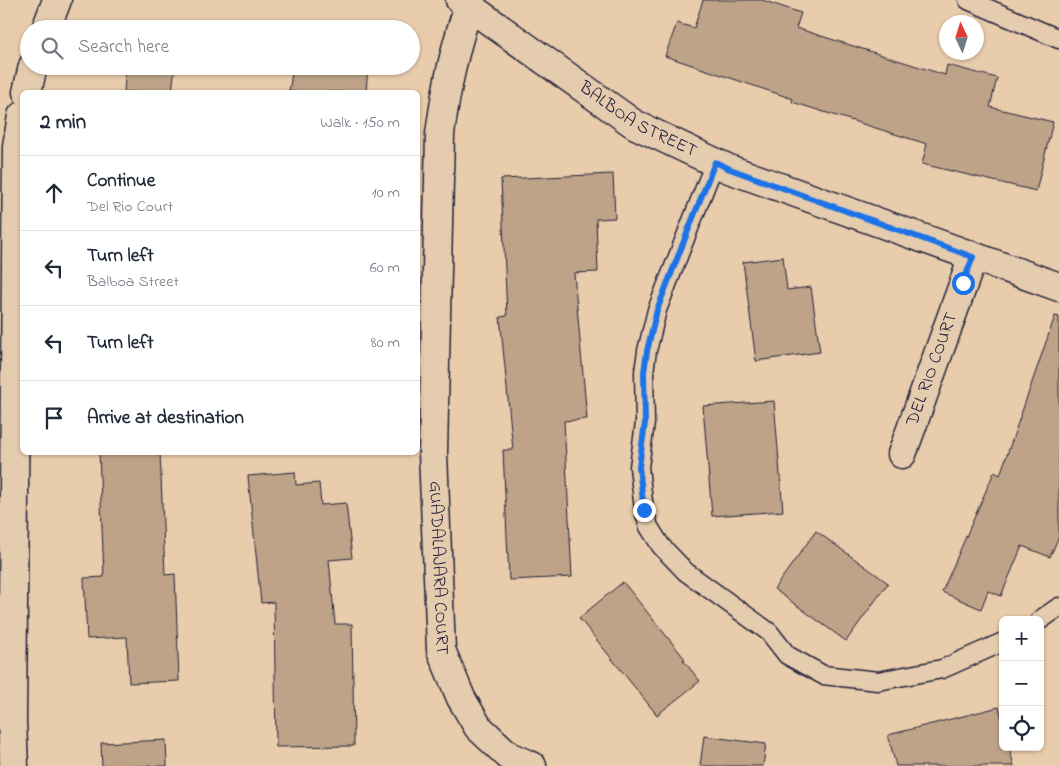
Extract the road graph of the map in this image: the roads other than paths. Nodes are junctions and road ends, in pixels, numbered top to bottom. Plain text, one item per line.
1 (57, 0) edge
2 (968, 0) edge
3 (467, 2) edge
4 (49, 20) edge
5 (1059, 39) edge
6 (31, 75) edge
7 (27, 90) edge
8 (20, 128) edge
9 (715, 162) junction
10 (973, 257) junction
11 (1059, 287) edge
12 (902, 454) dead end
13 (7, 546) edge
14 (1059, 607) edge
15 (1044, 617) edge
16 (999, 644) edge
17 (14, 766) edge
18 (532, 766) edge

1 - 4 street
2 - 5 lane
3 - 9 street, BALBOA STREET
3 - 18 street, GUADALAJARA COURT
6 - 7 street
8 - 13 street
9 - 10 street, BALBOA STREET
9 - 16 lane
10 - 11 street, BALBOA STREET
10 - 12 street, DEL RIO COURT
13 - 17 street
14 - 15 lane

